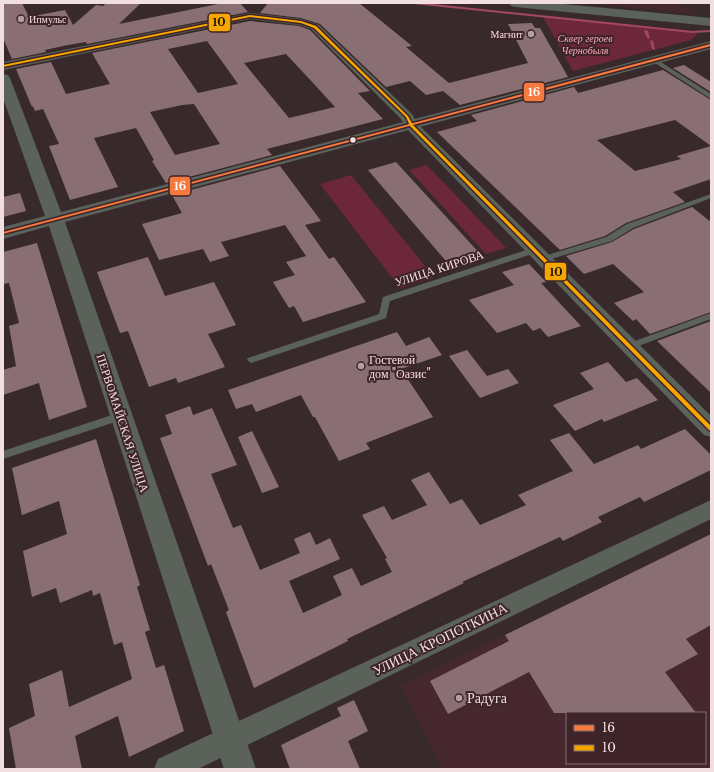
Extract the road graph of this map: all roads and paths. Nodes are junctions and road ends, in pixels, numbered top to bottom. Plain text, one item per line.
1 (515, 3) edge
2 (711, 22) edge
3 (711, 45) edge
4 (654, 60) junction
5 (3, 66) edge
6 (3, 78) edge
7 (711, 97) edge
8 (411, 125) junction
9 (711, 196) edge
10 (55, 219) junction
11 (3, 233) edge
12 (539, 255) junction
13 (711, 316) edge
14 (630, 346) junction
15 (251, 360) dead end
16 (121, 416) junction
17 (711, 429) edge
18 (3, 456) edge
19 (711, 509) edge
20 (230, 739) junction
21 (168, 769) edge
22 (240, 769) edge

1 - 2 street
3 - 4 street
4 - 7 lane
4 - 8 street
5 - 8 street
6 - 10 street, ПЕРВОМАЙСКАЯ УЛИЦА
8 - 10 street
8 - 12 street
9 - 12 lane, УЛИЦА КИРОВА
10 - 11 street
10 - 16 street, ПЕРВОМАЙСКАЯ УЛИЦА
12 - 14 street
12 - 15 lane, УЛИЦА КИРОВА
13 - 14 lane
14 - 17 street
16 - 18 lane
16 - 20 street, ПЕРВОМАЙСКАЯ УЛИЦА
19 - 20 street, УЛИЦА КРОПОТКИНА
20 - 21 street, УЛИЦА КРОПОТКИНА
20 - 22 street, ПЕРВОМАЙСКАЯ УЛИЦА

